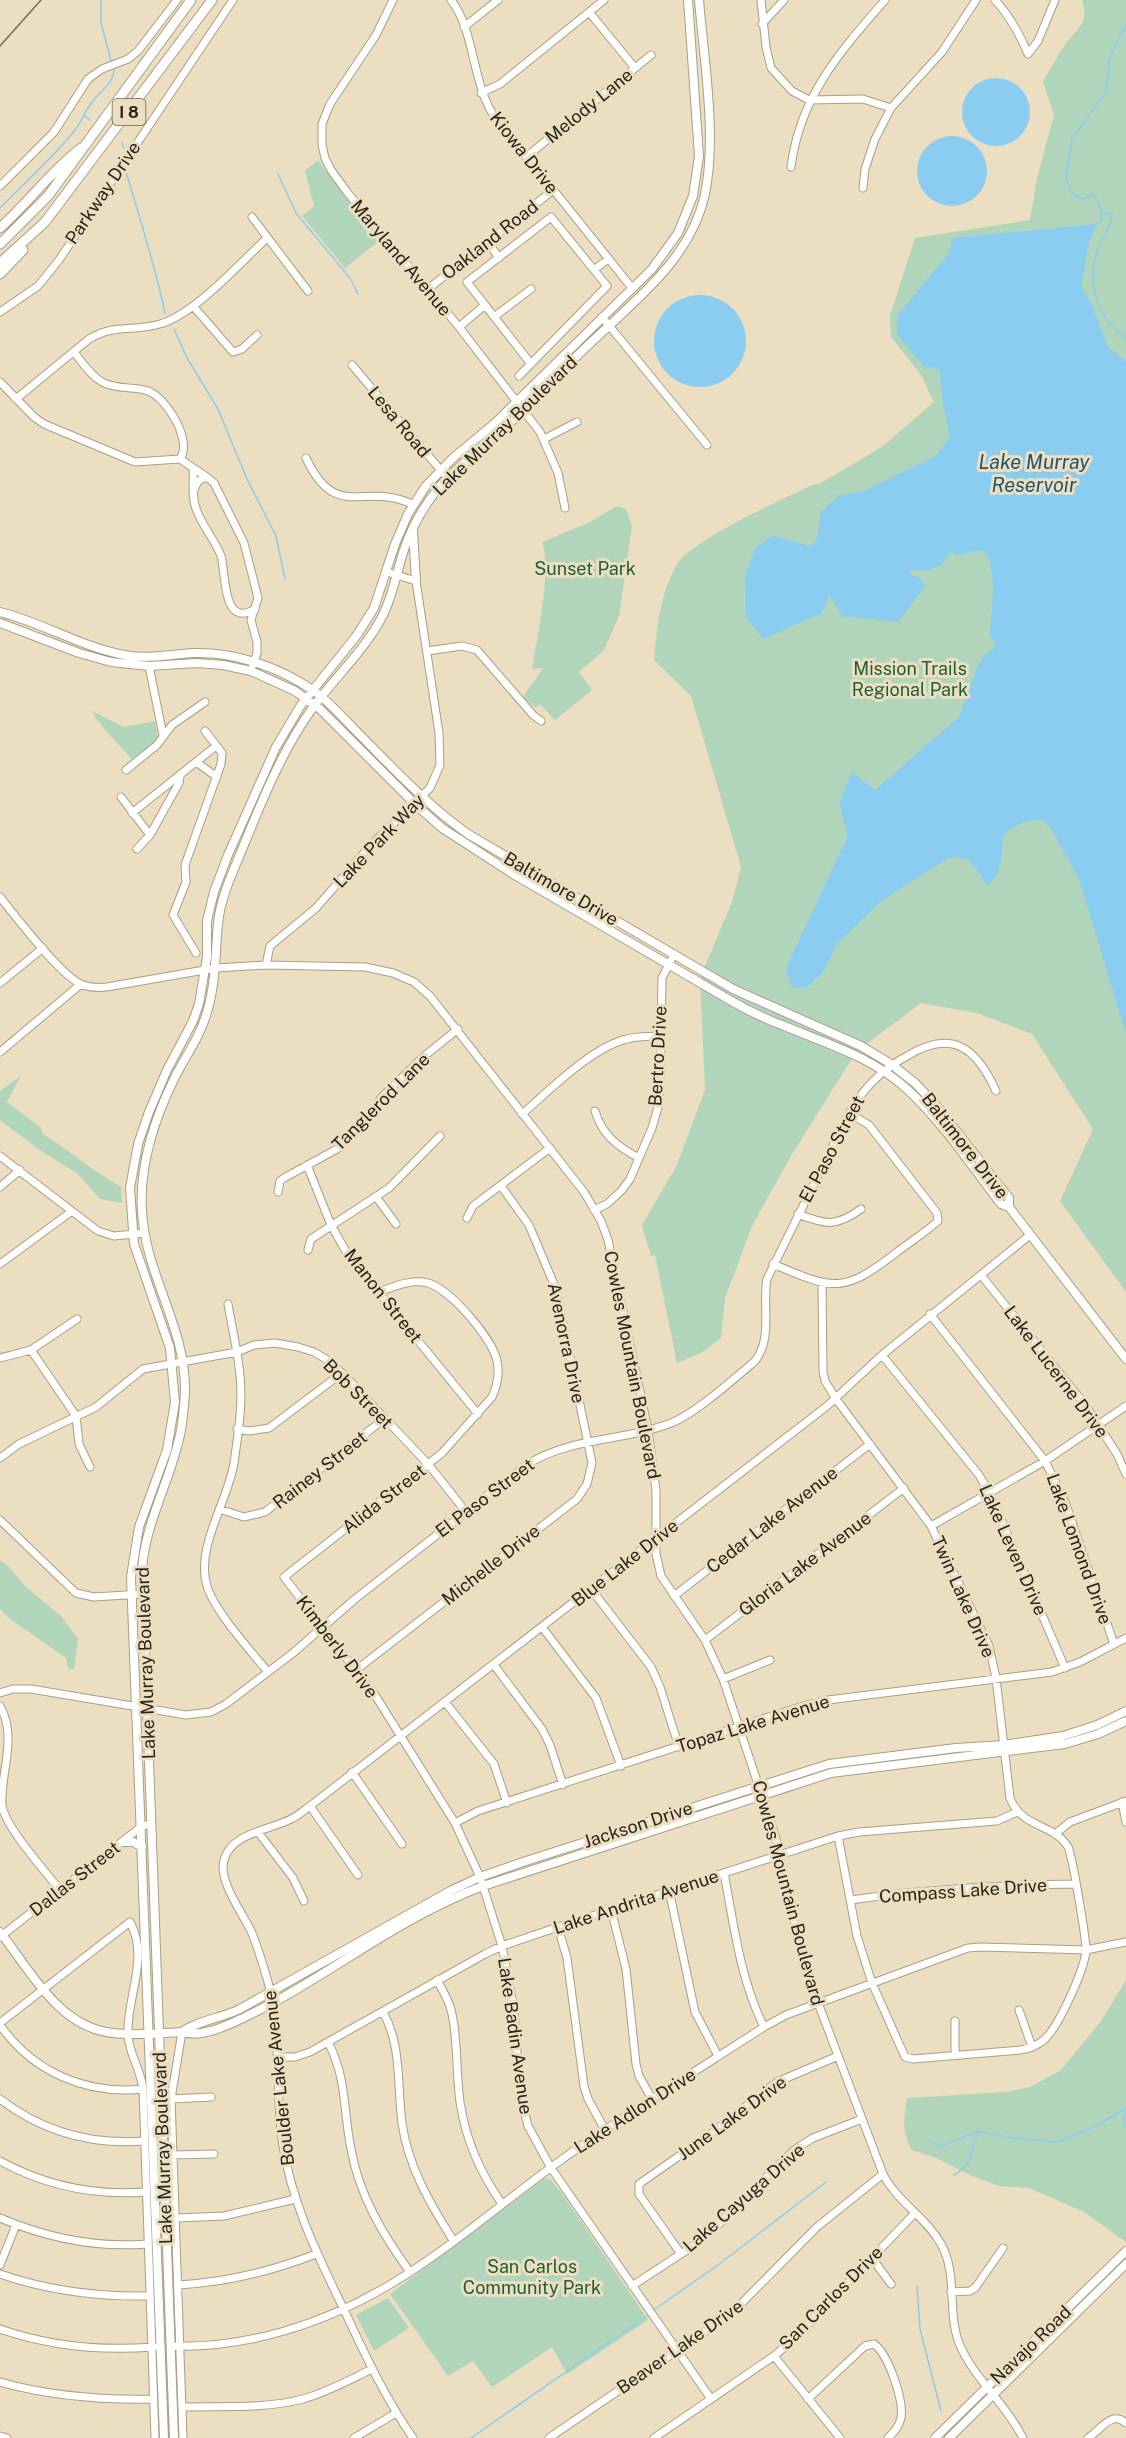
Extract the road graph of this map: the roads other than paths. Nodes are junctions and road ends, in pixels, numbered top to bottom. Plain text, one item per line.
1 (177, 0) edge
2 (191, 0) edge
3 (212, 0) edge
4 (233, 0) edge
5 (393, 0) edge
6 (451, 0) edge
7 (498, 0) edge
8 (604, 0) edge
9 (688, 0) edge
10 (699, 0) edge
11 (761, 0) edge
12 (784, 0) edge
13 (885, 0) edge
14 (976, 0) edge
15 (995, 0) edge
16 (1055, 0) edge
17 (589, 12) junction
18 (762, 24) junction
19 (464, 27) junction
20 (651, 55) dead end
21 (635, 68) junction
22 (482, 93) junction
23 (809, 100) junction
24 (891, 108) junction
25 (90, 140) junction
26 (526, 157) junction
27 (792, 167) dead end
28 (0, 186) edge
29 (863, 188) dead end
30 (552, 191) junction
31 (252, 217) dead end
32 (45, 222) junction
33 (0, 228) edge
34 (267, 238) junction
35 (488, 242) junction
36 (0, 244) edge
37 (499, 258) junction
38 (608, 259) junction
39 (0, 263) edge
40 (594, 270) junction
41 (0, 274) edge
42 (632, 288) junction
43 (428, 289) junction
44 (531, 289) dead end
45 (308, 291) dead end
46 (485, 304) junction
47 (193, 306) junction
48 (0, 312) edge
49 (494, 317) junction
50 (602, 317) junction
51 (609, 325) junction
52 (459, 327) junction
53 (257, 336) dead end
54 (74, 352) junction
55 (531, 363) junction
56 (352, 365) dead end
57 (519, 376) dead end
58 (0, 382) edge
59 (16, 399) junction
60 (518, 401) junction
61 (524, 410) junction
62 (577, 422) dead end
63 (544, 439) junction
64 (707, 446) dead end
65 (306, 458) dead end
66 (180, 459) junction
67 (194, 470) junction
68 (440, 471) junction
69 (208, 478) junction
70 (447, 478) junction
71 (194, 490) junction
72 (414, 505) junction
73 (565, 508) dead end
74 (413, 530) junction
75 (387, 572) junction
76 (397, 575) junction
77 (416, 582) junction
78 (256, 609) junction
79 (0, 612) edge
80 (239, 612) junction
81 (251, 620) junction
82 (0, 623) edge
83 (427, 651) junction
84 (254, 661) junction
85 (149, 666) junction
86 (251, 671) junction
87 (312, 690) junction
88 (321, 697) junction
89 (306, 699) junction
90 (206, 702) dead end
91 (315, 705) junction
92 (541, 721) dead end
93 (205, 730) dead end
94 (163, 735) junction
95 (216, 746) junction
96 (196, 762) junction
97 (126, 770) dead end
98 (180, 775) junction
99 (217, 777) junction
100 (121, 797) dead end
101 (422, 797) junction
102 (415, 804) junction
103 (132, 813) junction
104 (468, 834) junction
105 (150, 835) junction
106 (464, 843) junction
107 (137, 849) dead end
108 (214, 892) junction
109 (225, 895) junction
110 (0, 897) edge
111 (43, 948) junction
112 (196, 952) dead end
113 (674, 954) junction
114 (266, 964) junction
115 (669, 964) junction
116 (210, 970) junction
117 (0, 983) edge
118 (81, 984) junction
119 (458, 1029) junction
120 (660, 1036) junction
121 (0, 1052) edge
122 (891, 1064) junction
123 (883, 1071) junction
124 (996, 1091) dead end
125 (595, 1111) dead end
126 (849, 1113) junction
127 (522, 1114) junction
128 (440, 1136) dead end
129 (549, 1148) junction
130 (0, 1156) edge
131 (639, 1158) junction
132 (307, 1165) junction
133 (20, 1170) junction
134 (132, 1178) junction
135 (142, 1179) junction
136 (501, 1186) junction
137 (0, 1187) edge
138 (278, 1192) dead end
139 (377, 1198) junction
140 (1009, 1207) junction
141 (861, 1209) dead end
142 (594, 1210) junction
143 (72, 1211) junction
144 (798, 1214) junction
145 (466, 1218) dead end
146 (396, 1224) dead end
147 (331, 1225) junction
148 (144, 1233) junction
149 (133, 1234) junction
150 (1030, 1235) junction
151 (308, 1250) dead end
152 (0, 1264) edge
153 (774, 1264) junction
154 (981, 1275) junction
155 (822, 1283) junction
156 (379, 1292) junction
157 (228, 1304) dead end
158 (930, 1314) junction
159 (77, 1319) dead end
160 (31, 1350) junction
161 (237, 1352) junction
162 (882, 1354) junction
163 (0, 1358) edge
164 (1126, 1359) edge
165 (183, 1362) junction
166 (172, 1363) junction
167 (342, 1373) junction
168 (836, 1399) junction
169 (1126, 1406) edge
170 (478, 1414) junction
171 (76, 1416) junction
172 (384, 1419) junction
173 (1098, 1426) junction
174 (237, 1429) junction
175 (648, 1430) junction
176 (587, 1441) junction
177 (870, 1444) junction
178 (0, 1458) edge
179 (1046, 1461) junction
180 (428, 1464) junction
181 (90, 1467) dead end
182 (1126, 1474) edge
183 (904, 1488) junction
184 (990, 1494) junction
185 (219, 1509) junction
186 (466, 1512) junction
187 (0, 1520) edge
188 (931, 1526) junction
189 (655, 1540) junction
190 (284, 1577) joint
191 (591, 1589) junction
192 (132, 1594) junction
193 (142, 1594) junction
194 (674, 1596) junction
195 (542, 1627) junction
196 (322, 1628) junction
197 (1126, 1638) edge
198 (705, 1640) junction
199 (1114, 1644) junction
200 (770, 1660) dead end
201 (494, 1665) junction
202 (1065, 1668) junction
203 (356, 1671) junction
204 (268, 1672) junction
205 (996, 1678) junction
206 (723, 1679) junction
207 (0, 1693) edge
208 (446, 1702) junction
209 (0, 1706) edge
210 (136, 1707) junction
211 (147, 1709) junction
212 (1126, 1711) edge
213 (388, 1717) joint
214 (1126, 1721) edge
215 (738, 1727) junction
216 (402, 1736) junction
217 (679, 1747) junction
218 (1004, 1749) junction
219 (621, 1766) junction
220 (352, 1772) junction
221 (563, 1785) junction
222 (760, 1790) junction
223 (1124, 1802) edge
224 (507, 1803) junction
225 (310, 1806) junction
226 (1017, 1812) junction
227 (1126, 1822) edge
228 (455, 1823) junction
229 (151, 1824) junction
230 (142, 1826) junction
231 (258, 1832) junction
232 (1055, 1834) junction
233 (838, 1836) junction
234 (123, 1842) junction
235 (402, 1844) dead end
236 (142, 1847) junction
237 (779, 1855) junction
238 (724, 1873) junction
239 (358, 1875) dead end
240 (225, 1880) joint
241 (481, 1882) junction
242 (1076, 1884) junction
243 (60, 1890) junction
244 (669, 1890) junction
245 (851, 1900) junction
246 (304, 1901) dead end
247 (611, 1909) junction
248 (558, 1927) junction
249 (1, 1935) edge
250 (1126, 1942) edge
251 (502, 1946) junction
252 (1086, 1950) junction
253 (437, 1980) junction
254 (872, 1983) junction
255 (45, 1989) junction
256 (271, 1998) junction
257 (817, 2003) junction
258 (1019, 2010) dead end
259 (382, 2012) junction
260 (955, 2021) dead end
261 (0, 2024) edge
262 (764, 2026) junction
263 (182, 2032) junction
264 (159, 2033) junction
265 (128, 2034) junction
266 (149, 2034) junction
267 (328, 2042) junction
268 (1032, 2047) junction
269 (955, 2055) junction
270 (718, 2056) junction
271 (838, 2056) junction
272 (277, 2057) junction
273 (142, 2089) junction
274 (211, 2097) dead end
275 (171, 2098) junction
276 (0, 2099) edge
277 (652, 2099) junction
278 (862, 2119) junction
279 (605, 2130) junction
280 (144, 2141) junction
281 (214, 2154) dead end
282 (173, 2156) junction
283 (0, 2161) edge
284 (551, 2168) junction
285 (883, 2174) junction
286 (146, 2193) junction
287 (295, 2199) junction
288 (502, 2204) junction
289 (915, 2214) junction
290 (0, 2218) edge
291 (176, 2218) junction
292 (16, 2225) junction
293 (453, 2240) junction
294 (147, 2244) junction
295 (1003, 2248) dead end
296 (1126, 2251) edge
297 (316, 2254) junction
298 (681, 2254) junction
299 (872, 2258) junction
300 (1126, 2264) edge
301 (0, 2265) edge
302 (410, 2272) junction
303 (0, 2274) edge
304 (891, 2283) dead end
305 (178, 2285) junction
306 (632, 2286) junction
307 (951, 2292) junction
308 (150, 2296) junction
309 (343, 2309) junction
310 (0, 2329) edge
311 (160, 2331) junction
312 (175, 2346) junction
313 (156, 2347) junction
314 (677, 2350) junction
315 (774, 2356) junction
316 (171, 2361) junction
317 (372, 2369) junction
318 (0, 2382) edge
319 (988, 2386) junction
320 (995, 2394) junction
321 (153, 2399) junction
322 (711, 2399) junction
323 (808, 2399) junction
324 (182, 2407) junction
325 (396, 2413) junction
326 (1126, 2422) edge
327 (0, 2436) edge
328 (7, 2438) edge
329 (155, 2438) edge
330 (164, 2438) edge
331 (174, 2438) edge
332 (183, 2438) edge
333 (354, 2438) edge
334 (412, 2438) edge
335 (549, 2438) edge
336 (654, 2438) edge
337 (840, 2438) edge
338 (888, 2438) edge
339 (935, 2438) edge
340 (949, 2438) edge
341 (1023, 2438) edge
342 (1088, 2438) edge

1 - 28 street
2 - 25 highway, I 8
3 - 32 highway, I 8
4 - 48 street, Parkway Drive
5 - 43 street, Maryland Avenue
6 - 19 street, Kiowa Drive
7 - 19 street
8 - 17 street
9 - 42 main road, Lake Murray Boulevard
10 - 51 main road, Lake Murray Boulevard
11 - 18 street
12 - 18 street
13 - 23 street
14 - 24 street
15 - 16 street
17 - 21 street
17 - 22 street
18 - 23 street
19 - 22 street, Kiowa Drive
20 - 21 street, Melody Lane
21 - 26 street, Melody Lane
22 - 26 street, Kiowa Drive
23 - 24 street
23 - 27 street
24 - 29 street
25 - 33 highway
25 - 36 highway, I 8
26 - 30 street, Kiowa Drive
30 - 35 street, Oakland Road
30 - 38 street, Kiowa Drive
31 - 34 street
32 - 39 highway, I 8
32 - 41 highway
34 - 45 street
34 - 47 street
35 - 37 street
35 - 43 street, Oakland Road
37 - 40 street
37 - 46 street
38 - 40 street
38 - 42 street, Kiowa Drive
40 - 55 street
42 - 50 main road, Lake Murray Boulevard
43 - 52 street, Maryland Avenue
44 - 49 street
46 - 49 street
46 - 52 street
47 - 53 street
47 - 54 street
49 - 55 street
50 - 51 street
50 - 60 main road, Lake Murray Boulevard
51 - 61 main road, Lake Murray Boulevard
51 - 64 street
52 - 60 street, Maryland Avenue
54 - 59 street
54 - 66 street
55 - 57 street
56 - 68 street, Lesa Road
58 - 59 street
59 - 66 street
60 - 61 street, Maryland Avenue
60 - 68 main road, Lake Murray Boulevard
61 - 63 street, Maryland Avenue
61 - 70 main road, Lake Murray Boulevard
62 - 63 street
63 - 73 street, Maryland Avenue
65 - 72 street
66 - 67 street
67 - 69 street
67 - 71 street
68 - 70 street, Lesa Road
68 - 72 main road, Lake Murray Boulevard
69 - 71 street
69 - 78 street
70 - 74 main road, Lake Murray Boulevard
71 - 80 street
72 - 75 main road, Lake Murray Boulevard
74 - 76 main road, Lake Murray Boulevard
74 - 77 main road
75 - 76 street
75 - 87 main road, Lake Murray Boulevard
76 - 77 street
76 - 88 main road, Lake Murray Boulevard
77 - 83 street, Lake Park Way
78 - 80 street
78 - 81 street
79 - 84 main road, Baltimore Drive
80 - 81 street
81 - 84 street
82 - 85 main road, Baltimore Drive
83 - 92 street
83 - 101 street, Lake Park Way
84 - 86 street
84 - 87 main road, Baltimore Drive
85 - 86 main road, Baltimore Drive
85 - 94 street
86 - 89 main road, Baltimore Drive
87 - 88 main road, Baltimore Drive
87 - 89 main road, Lake Murray Boulevard
88 - 91 main road, Lake Murray Boulevard
88 - 101 main road, Baltimore Drive
89 - 91 main road, Baltimore Drive
89 - 108 main road, Lake Murray Boulevard
90 - 94 street
91 - 102 main road, Baltimore Drive
91 - 109 main road, Lake Murray Boulevard
93 - 95 street
94 - 97 street
95 - 96 street
95 - 99 street
96 - 98 street
96 - 99 street
98 - 103 street
98 - 105 street
99 - 112 street
100 - 103 street
101 - 102 street, Lake Park Way
101 - 104 main road, Baltimore Drive
102 - 106 main road, Baltimore Drive
102 - 114 street, Lake Park Way
103 - 105 street
104 - 106 street
104 - 113 main road, Baltimore Drive
105 - 107 street
106 - 115 main road, Baltimore Drive
108 - 109 main road
108 - 116 main road, Lake Murray Boulevard
109 - 116 main road, Lake Murray Boulevard
110 - 111 street
111 - 117 street
111 - 118 street
113 - 115 street, Bertro Drive
113 - 122 main road, Baltimore Drive
114 - 116 street, Cowles Mountain Boulevard
114 - 119 street, Cowles Mountain Boulevard
115 - 120 street, Bertro Drive
115 - 123 main road, Baltimore Drive
116 - 118 street, Cowles Mountain Boulevard
116 - 134 main road, Lake Murray Boulevard
116 - 135 main road, Lake Murray Boulevard
118 - 121 street
119 - 127 street, Cowles Mountain Boulevard
119 - 132 street, Tanglerod Lane
120 - 127 street
120 - 131 street, Bertro Drive
122 - 123 street, El Paso Street
122 - 124 street, El Paso Street
122 - 140 main road, Baltimore Drive
123 - 126 street, El Paso Street
123 - 140 main road, Baltimore Drive
125 - 131 street
126 - 144 street, El Paso Street
126 - 155 street
127 - 129 street, Cowles Mountain Boulevard
128 - 139 street
129 - 136 street
129 - 142 street, Cowles Mountain Boulevard
130 - 133 street
131 - 142 street, Bertro Drive
132 - 138 street, Tanglerod Lane
132 - 147 street, Manon Street
133 - 137 street
133 - 143 street
134 - 135 main road
134 - 149 main road, Lake Murray Boulevard
135 - 148 main road, Lake Murray Boulevard
136 - 145 street
136 - 176 street, Avenorra Drive
139 - 146 street
139 - 147 street
140 - 150 main road
141 - 144 street
142 - 175 street, Cowles Mountain Boulevard
143 - 149 street
143 - 152 street
144 - 153 street, El Paso Street
147 - 151 street
147 - 156 street, Manon Street
148 - 149 street
148 - 165 main road, Lake Murray Boulevard
149 - 166 main road, Lake Murray Boulevard
150 - 154 street, Blue Lake Drive
150 - 164 main road
153 - 155 street
153 - 175 street, El Paso Street
154 - 158 street, Blue Lake Drive
154 - 173 street, Lake Lucerne Drive
155 - 168 street, Twin Lake Drive
156 - 170 street, Manon Street
156 - 170 street, Alida Street
157 - 161 street
158 - 162 street, Blue Lake Drive
158 - 179 street, Lake Lomond Drive
159 - 160 street
160 - 163 street
160 - 171 street
161 - 165 street, Bob Street
161 - 167 street, Bob Street
161 - 174 street
162 - 168 street, Blue Lake Drive
162 - 184 street, Lake Leven Drive
165 - 166 street, Bob Street
165 - 193 main road, Lake Murray Boulevard
166 - 171 street, Bob Street
166 - 192 main road, Lake Murray Boulevard
167 - 172 street, Bob Street
167 - 174 street
168 - 177 street, Twin Lake Drive
168 - 189 street, Blue Lake Drive
169 - 173 street
170 - 180 street, Alida Street
171 - 178 street, Bob Street
171 - 181 street
172 - 180 street, Bob Street
172 - 185 street, Rainey Street
173 - 179 street
173 - 182 street, Lake Lucerne Drive
174 - 185 street
175 - 176 street, El Paso Street
175 - 189 street, Cowles Mountain Boulevard
176 - 186 street, El Paso Street
176 - 203 street, Michelle Drive
177 - 183 street, Twin Lake Drive
177 - 194 street, Cedar Lake Avenue
179 - 184 street
179 - 199 street, Lake Lomond Drive
180 - 186 street, Bob Street
180 - 190 street, Alida Street
183 - 188 street, Twin Lake Drive
183 - 198 street, Gloria Lake Avenue
184 - 188 street
184 - 202 street, Lake Leven Drive
185 - 204 street
186 - 196 street, El Paso Street
187 - 192 street
188 - 205 street, Twin Lake Drive
189 - 191 street, Blue Lake Drive
189 - 194 street, Cowles Mountain Boulevard
190 - 196 street, Kimberly Drive
191 - 195 street, Blue Lake Drive
191 - 217 street
192 - 193 street
192 - 210 main road, Lake Murray Boulevard
193 - 211 main road, Lake Murray Boulevard
194 - 198 street, Cowles Mountain Boulevard
195 - 201 street, Blue Lake Drive
195 - 219 street
196 - 203 street, Kimberly Drive
196 - 204 street, El Paso Street
197 - 199 street, Topaz Lake Avenue
198 - 206 street, Cowles Mountain Boulevard
199 - 202 street, Topaz Lake Avenue
200 - 206 street
201 - 208 street, Blue Lake Drive
201 - 221 street
202 - 205 street, Topaz Lake Avenue
203 - 213 street, Kimberly Drive
204 - 211 street, El Paso Street
205 - 215 street, Topaz Lake Avenue
205 - 218 street, Twin Lake Drive
206 - 215 street, Cowles Mountain Boulevard
207 - 210 street, El Paso Street
208 - 216 street, Blue Lake Drive
208 - 224 street
209 - 243 street
210 - 211 street, El Paso Street
210 - 230 main road, Lake Murray Boulevard
211 - 229 main road, Lake Murray Boulevard
212 - 218 main road, Jackson Drive
213 - 216 street, Lake Badin Avenue
214 - 218 main road, Jackson Drive
215 - 217 street, Topaz Lake Avenue
215 - 222 street, Cowles Mountain Boulevard
216 - 220 street, Blue Lake Drive
216 - 228 street, Lake Badin Avenue
217 - 219 street, Topaz Lake Avenue
218 - 222 main road, Jackson Drive
218 - 226 street, Twin Lake Drive
219 - 221 street, Topaz Lake Avenue
220 - 225 street, Blue Lake Drive
220 - 235 street
221 - 224 street, Topaz Lake Avenue
222 - 237 street, Cowles Mountain Boulevard
222 - 241 main road, Jackson Drive
223 - 227 street
223 - 232 street
224 - 228 street, Topaz Lake Avenue
225 - 231 street, Blue Lake Drive
225 - 239 street
226 - 232 street
226 - 233 street, Lake Andrita Avenue
228 - 241 street, Lake Badin Avenue
229 - 230 street, Dallas Street
229 - 264 main road, Lake Murray Boulevard
230 - 234 street, Dallas Street
230 - 236 main road, Lake Murray Boulevard
231 - 240 street, Blue Lake Drive
231 - 246 street
232 - 242 street
233 - 237 street, Lake Andrita Avenue
233 - 245 street
234 - 236 main road
234 - 243 street, Dallas Street
236 - 266 main road, Lake Murray Boulevard
237 - 238 street, Lake Andrita Avenue
237 - 257 street, Cowles Mountain Boulevard
238 - 244 street, Lake Andrita Avenue
238 - 262 street
240 - 256 street, Boulder Lake Avenue
241 - 251 street, Lake Badin Avenue
241 - 256 main road, Jackson Drive
242 - 245 street, Compass Lake Drive
242 - 252 street
243 - 249 street, Dallas Street
244 - 247 street, Lake Andrita Avenue
244 - 270 street
245 - 254 street
247 - 248 street, Lake Andrita Avenue
247 - 277 street
248 - 251 street, Lake Andrita Avenue
248 - 279 street
249 - 255 main road, Jackson Drive
250 - 252 street, Lake Adlon Drive
251 - 253 street, Lake Andrita Avenue
251 - 284 street, Lake Badin Avenue
252 - 254 street, Lake Adlon Drive
252 - 268 street
253 - 259 street, Lake Andrita Avenue
253 - 288 street
254 - 257 street, Lake Adlon Drive
254 - 269 street
255 - 261 street
255 - 265 main road, Jackson Drive
255 - 265 street, Lake Murray Boulevard
256 - 263 main road, Jackson Drive
256 - 272 street, Boulder Lake Avenue
257 - 262 street, Lake Adlon Drive
257 - 271 street, Cowles Mountain Boulevard
258 - 268 street
259 - 267 street, Lake Andrita Avenue
259 - 293 street
260 - 269 street
261 - 273 street
262 - 270 street, Lake Adlon Drive
263 - 264 main road, Jackson Drive
263 - 275 street, Lake Murray Boulevard
264 - 266 main road, Jackson Drive
264 - 312 main road, Lake Murray Boulevard
265 - 266 main road, Jackson Drive
265 - 273 street, Lake Murray Boulevard
266 - 311 main road, Lake Murray Boulevard
267 - 272 street, Lake Andrita Avenue
267 - 302 street
268 - 269 street
270 - 277 street, Lake Adlon Drive
271 - 278 street, Cowles Mountain Boulevard
271 - 298 street, June Lake Drive
272 - 287 street, Boulder Lake Avenue
273 - 280 street, Lake Murray Boulevard
274 - 275 street
275 - 282 street, Lake Murray Boulevard
276 - 280 street
277 - 279 street, Lake Adlon Drive
278 - 285 street, Cowles Mountain Boulevard
278 - 298 street, Lake Cayuga Drive
279 - 284 street, Lake Adlon Drive
280 - 286 street, Lake Murray Boulevard
281 - 282 street
282 - 291 street, Lake Murray Boulevard
283 - 286 street
284 - 288 street, Lake Adlon Drive
284 - 306 street, Lake Badin Avenue
285 - 289 street, Cowles Mountain Boulevard
285 - 314 street, Beaver Lake Drive
286 - 294 street, Lake Murray Boulevard
287 - 291 street
287 - 297 street, Boulder Lake Avenue
288 - 293 street, Lake Adlon Drive
289 - 299 street, San Carlos Drive
289 - 307 street, Cowles Mountain Boulevard
290 - 292 street
291 - 305 street, Lake Murray Boulevard
292 - 294 street
292 - 301 street
293 - 302 street, Lake Adlon Drive
294 - 308 street, Lake Murray Boulevard
295 - 307 street
296 - 319 main road, Navajo Road
297 - 305 street
297 - 309 street, Boulder Lake Avenue
298 - 306 street, Lake Cayuga Drive
299 - 304 street
299 - 315 street, San Carlos Drive
300 - 320 main road, Navajo Road
302 - 309 street, Lake Adlon Drive
303 - 308 street
305 - 312 street, Lake Murray Boulevard
306 - 314 street, Lake Badin Avenue
307 - 319 street, Cowles Mountain Boulevard
308 - 313 street, Lake Murray Boulevard
309 - 312 street, Lake Adlon Drive
309 - 317 street, Boulder Lake Avenue
310 - 313 street
311 - 312 main road
311 - 313 main road, Lake Murray Boulevard
312 - 316 main road, Lake Murray Boulevard
312 - 324 street, Lake Murray Boulevard
313 - 316 main road
313 - 321 street, Lake Murray Boulevard
313 - 330 main road, Lake Murray Boulevard
314 - 322 street, Lake Badin Avenue
314 - 335 street, Beaver Lake Drive
315 - 322 street, San Carlos Drive
315 - 323 street
316 - 331 main road, Lake Murray Boulevard
317 - 324 street
317 - 325 street, Boulder Lake Avenue
318 - 321 street
319 - 320 street, Cowles Mountain Boulevard
319 - 339 main road, Navajo Road
320 - 340 main road, Navajo Road
320 - 341 street, Cowles Mountain Boulevard
321 - 329 street, Lake Murray Boulevard
322 - 336 street, San Carlos Drive
323 - 337 street
323 - 338 street
324 - 332 street, Lake Murray Boulevard
325 - 333 street
325 - 334 street, Boulder Lake Avenue
326 - 342 street
327 - 328 street

